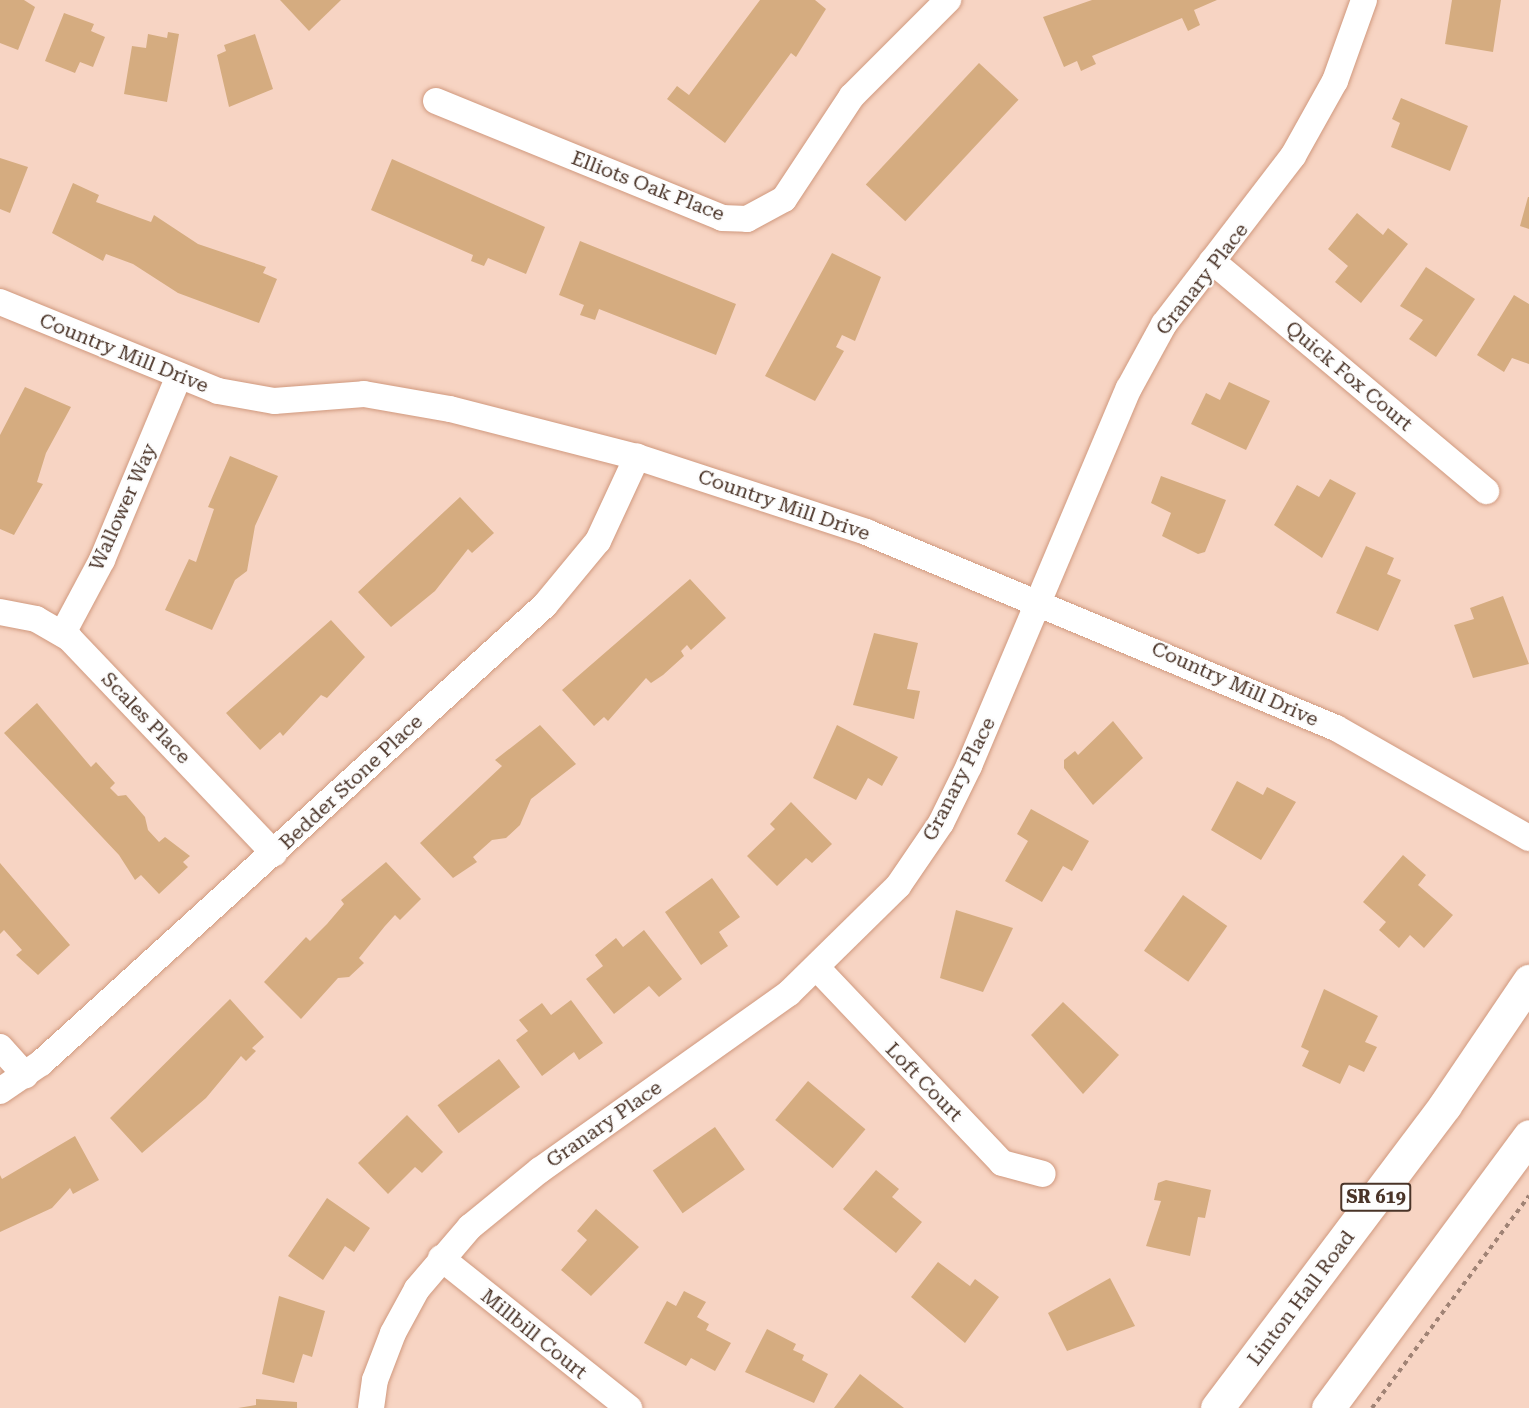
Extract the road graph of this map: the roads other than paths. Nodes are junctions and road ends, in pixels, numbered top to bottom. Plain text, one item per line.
1 (948, 0) edge
2 (1364, 0) edge
3 (436, 101) dead end
4 (1212, 261) junction
5 (0, 302) edge
6 (178, 378) junction
7 (637, 457) junction
8 (1486, 491) dead end
9 (1041, 602) junction
10 (0, 612) edge
11 (63, 633) junction
12 (1529, 838) edge
13 (274, 853) junction
14 (818, 969) junction
15 (1529, 981) edge
16 (0, 1047) edge
17 (25, 1075) junction
18 (0, 1091) edge
19 (1529, 1136) edge
20 (1043, 1174) dead end
21 (441, 1258) junction
22 (371, 1408) edge
23 (629, 1408) edge
24 (1217, 1408) edge
25 (1328, 1408) edge

1 - 3 street, Elliots Oak Place
2 - 4 street, Granary Place
4 - 8 street, Quick Fox Court
4 - 9 street, Granary Place
5 - 6 street, Country Mill Drive
6 - 7 street, Country Mill Drive
6 - 11 street, Wallower Way
7 - 9 street, Country Mill Drive
7 - 13 street, Bedder Stone Place
9 - 12 street, Country Mill Drive
9 - 14 street, Granary Place
10 - 11 street, Scales Place
11 - 13 street, Scales Place
13 - 17 street, Bedder Stone Place
14 - 20 street, Loft Court
14 - 21 street, Granary Place
15 - 24 main road, Linton Hall Road / SR 619
16 - 17 street
17 - 18 street, Bedder Stone Place
19 - 25 main road
21 - 22 street, Granary Place
21 - 23 street, Millbill Court

